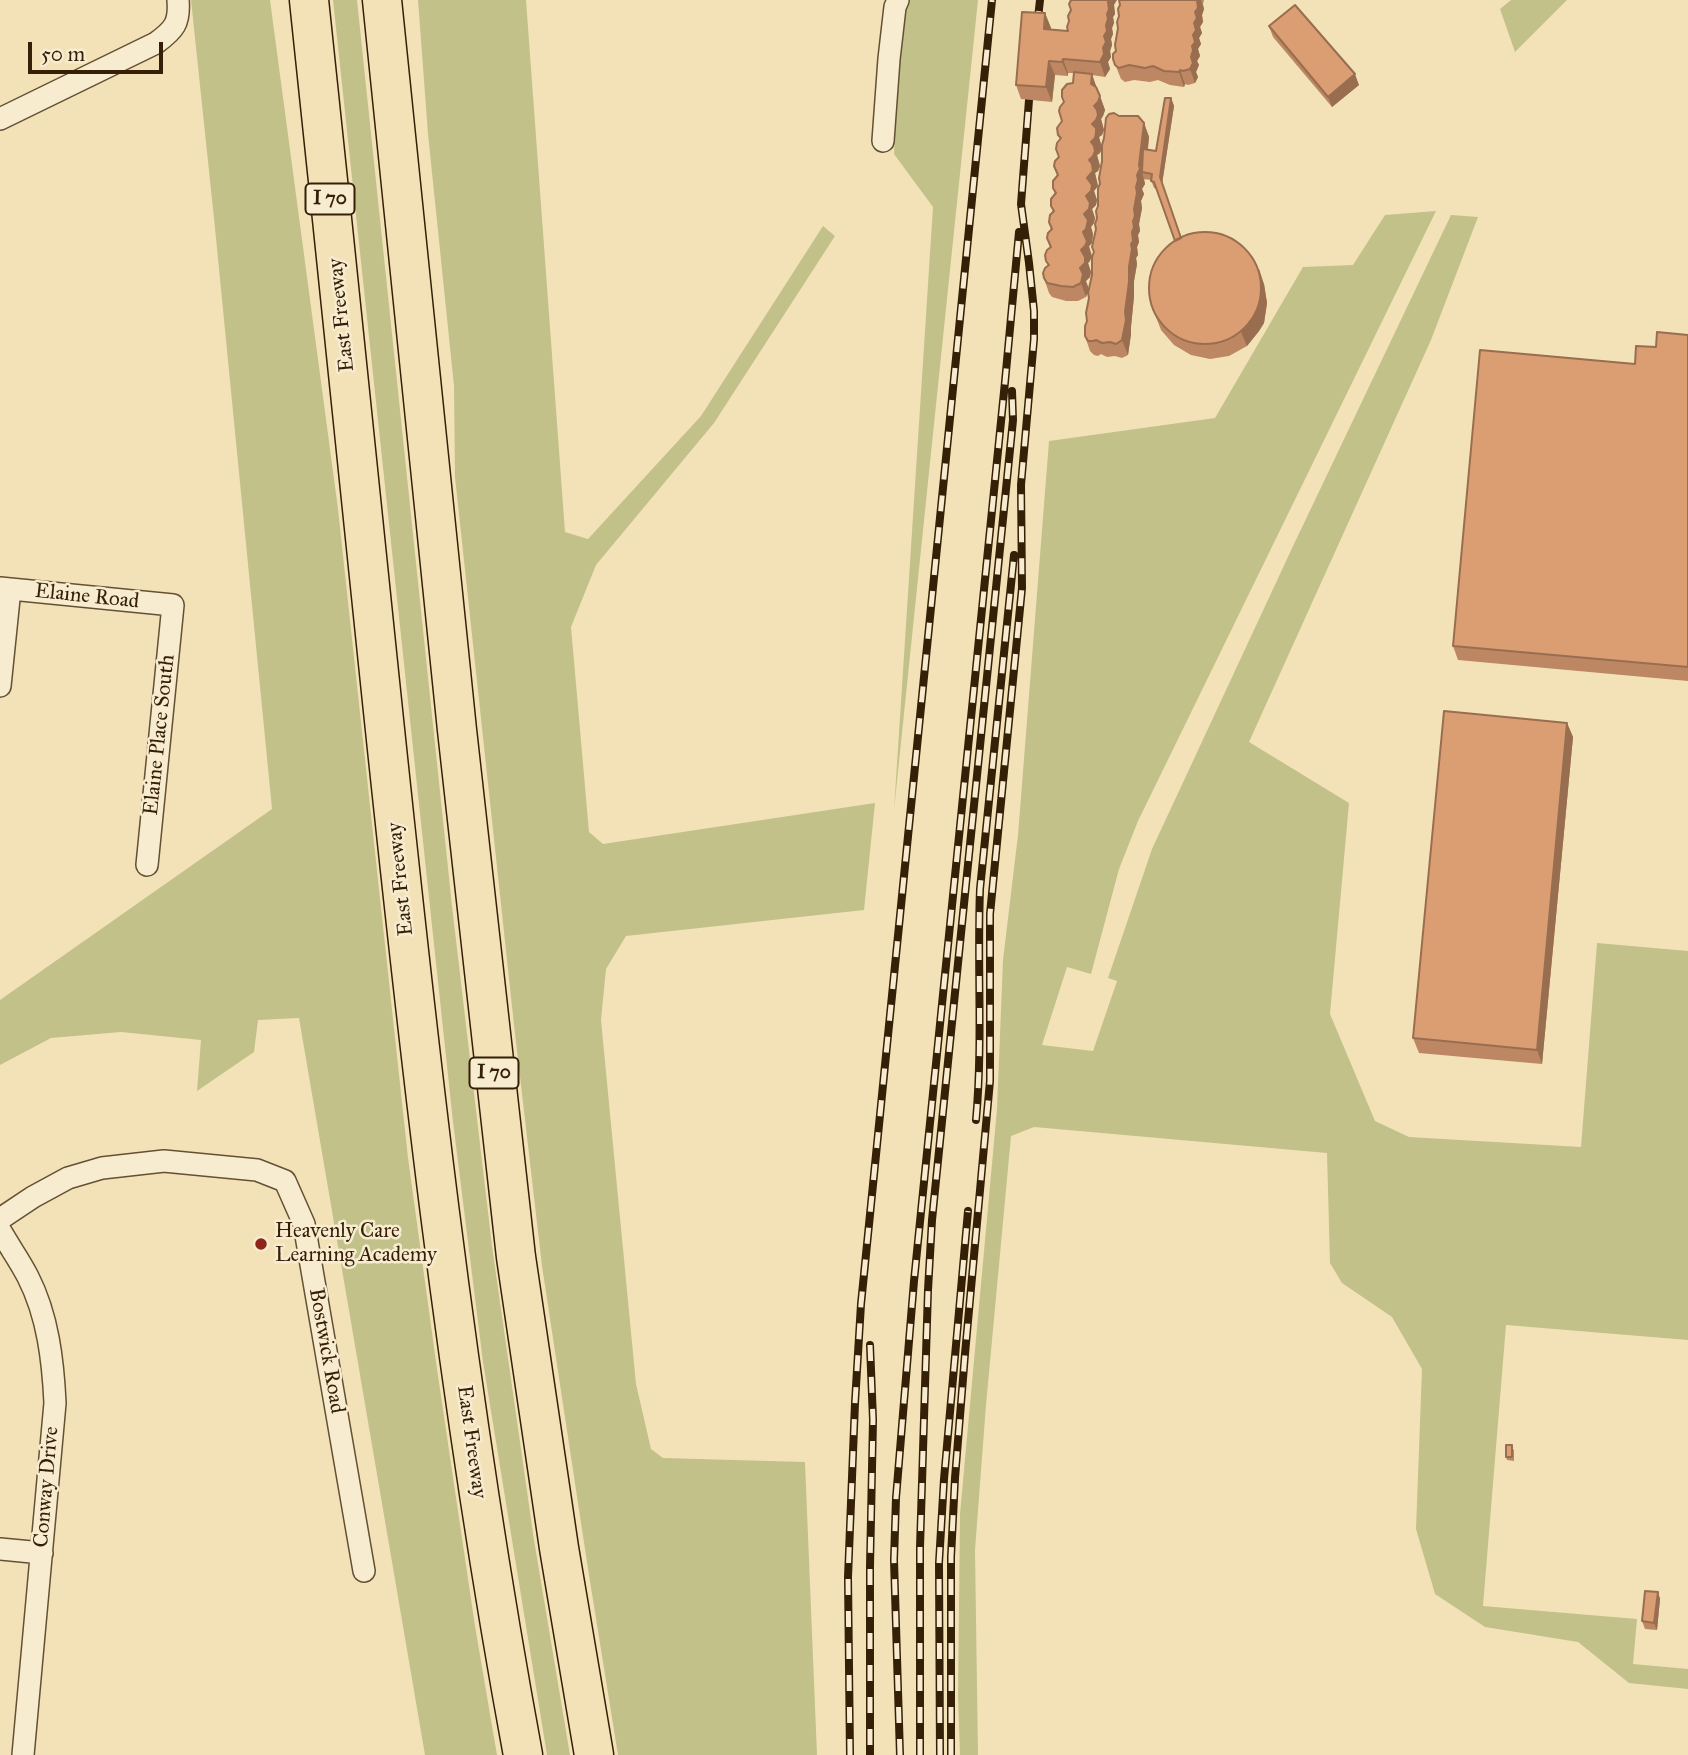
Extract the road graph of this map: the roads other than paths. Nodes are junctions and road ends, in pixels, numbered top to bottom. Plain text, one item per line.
1 (178, 0) edge
2 (294, 0) edge
3 (309, 0) edge
4 (898, 0) edge
5 (386, 12) edge
6 (0, 119) edge
7 (883, 141) dead end
8 (344, 333) junction
9 (5, 589) edge
10 (173, 605) joint
11 (0, 686) edge
12 (147, 865) dead end
13 (0, 1219) edge
14 (0, 1230) edge
15 (0, 1549) edge
16 (42, 1553) junction
17 (364, 1572) dead end
18 (23, 1755) edge
19 (523, 1755) edge
20 (594, 1755) edge

1 - 6 street
2 - 8 highway
3 - 8 highway, East Freeway / I 70
4 - 7 street
5 - 20 highway, I 70
8 - 19 highway, East Freeway / I 70
9 - 10 street, Elaine Road
9 - 11 street
10 - 12 street, Elaine Place South
13 - 17 street, Bostwick Road
14 - 16 street, Conway Drive
15 - 16 street
16 - 18 street, Conway Drive

